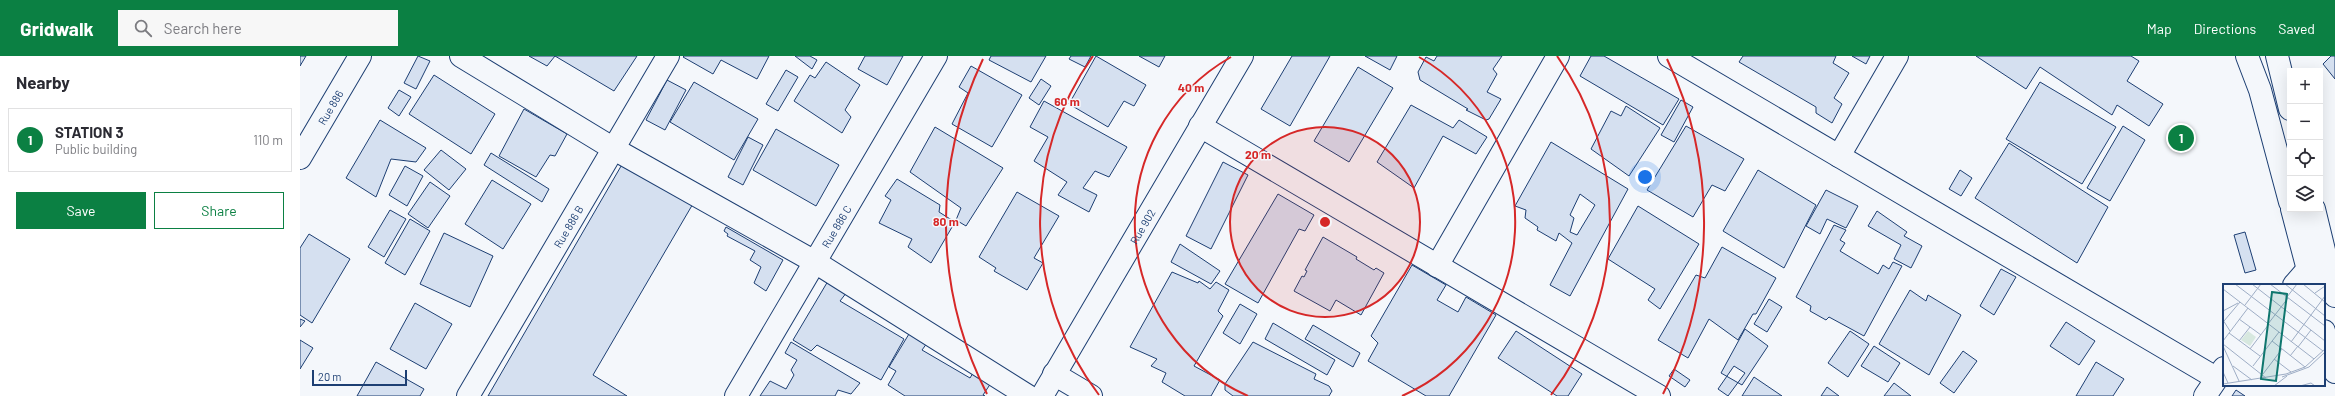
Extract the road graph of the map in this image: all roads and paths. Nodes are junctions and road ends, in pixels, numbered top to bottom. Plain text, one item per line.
1 (360, 56) edge
2 (462, 56) edge
3 (668, 56) edge
4 (936, 56) edge
5 (1242, 56) edge
6 (1558, 56) edge
7 (1669, 56) edge
8 (1897, 56) edge
9 (2247, 56) edge
10 (2277, 56) edge
11 (2289, 104) edge
12 (1200, 126) junction
13 (614, 148) junction
14 (1839, 156) junction
15 (300, 158) edge
16 (2287, 191) edge
17 (2293, 212) edge
18 (2315, 212) edge
19 (815, 262) junction
20 (1437, 266) junction
21 (2305, 280) edge
22 (2335, 296) edge
23 (2325, 335) edge
24 (2335, 372) edge
25 (1054, 374) junction
26 (2215, 381) edge
27 (468, 396) edge
28 (736, 396) edge
29 (1028, 396) edge
30 (1042, 396) edge
31 (1091, 396) edge
32 (1659, 396) edge

1 - 15 street, Rue 886
2 - 13 street
3 - 13 street, Rue 886 B
4 - 19 street, Rue 886 C
5 - 12 street, Rue 902
6 - 20 street
7 - 14 street
8 - 14 street
9 - 16 street
10 - 11 street
12 - 20 street
12 - 25 street, Rue 902
13 - 19 street
13 - 27 street, Rue 886 B
14 - 26 street
17 - 21 street
18 - 22 street
19 - 28 street, Rue 886 C
19 - 29 street
20 - 32 street
23 - 24 street
25 - 30 street, Rue 902
25 - 31 street

